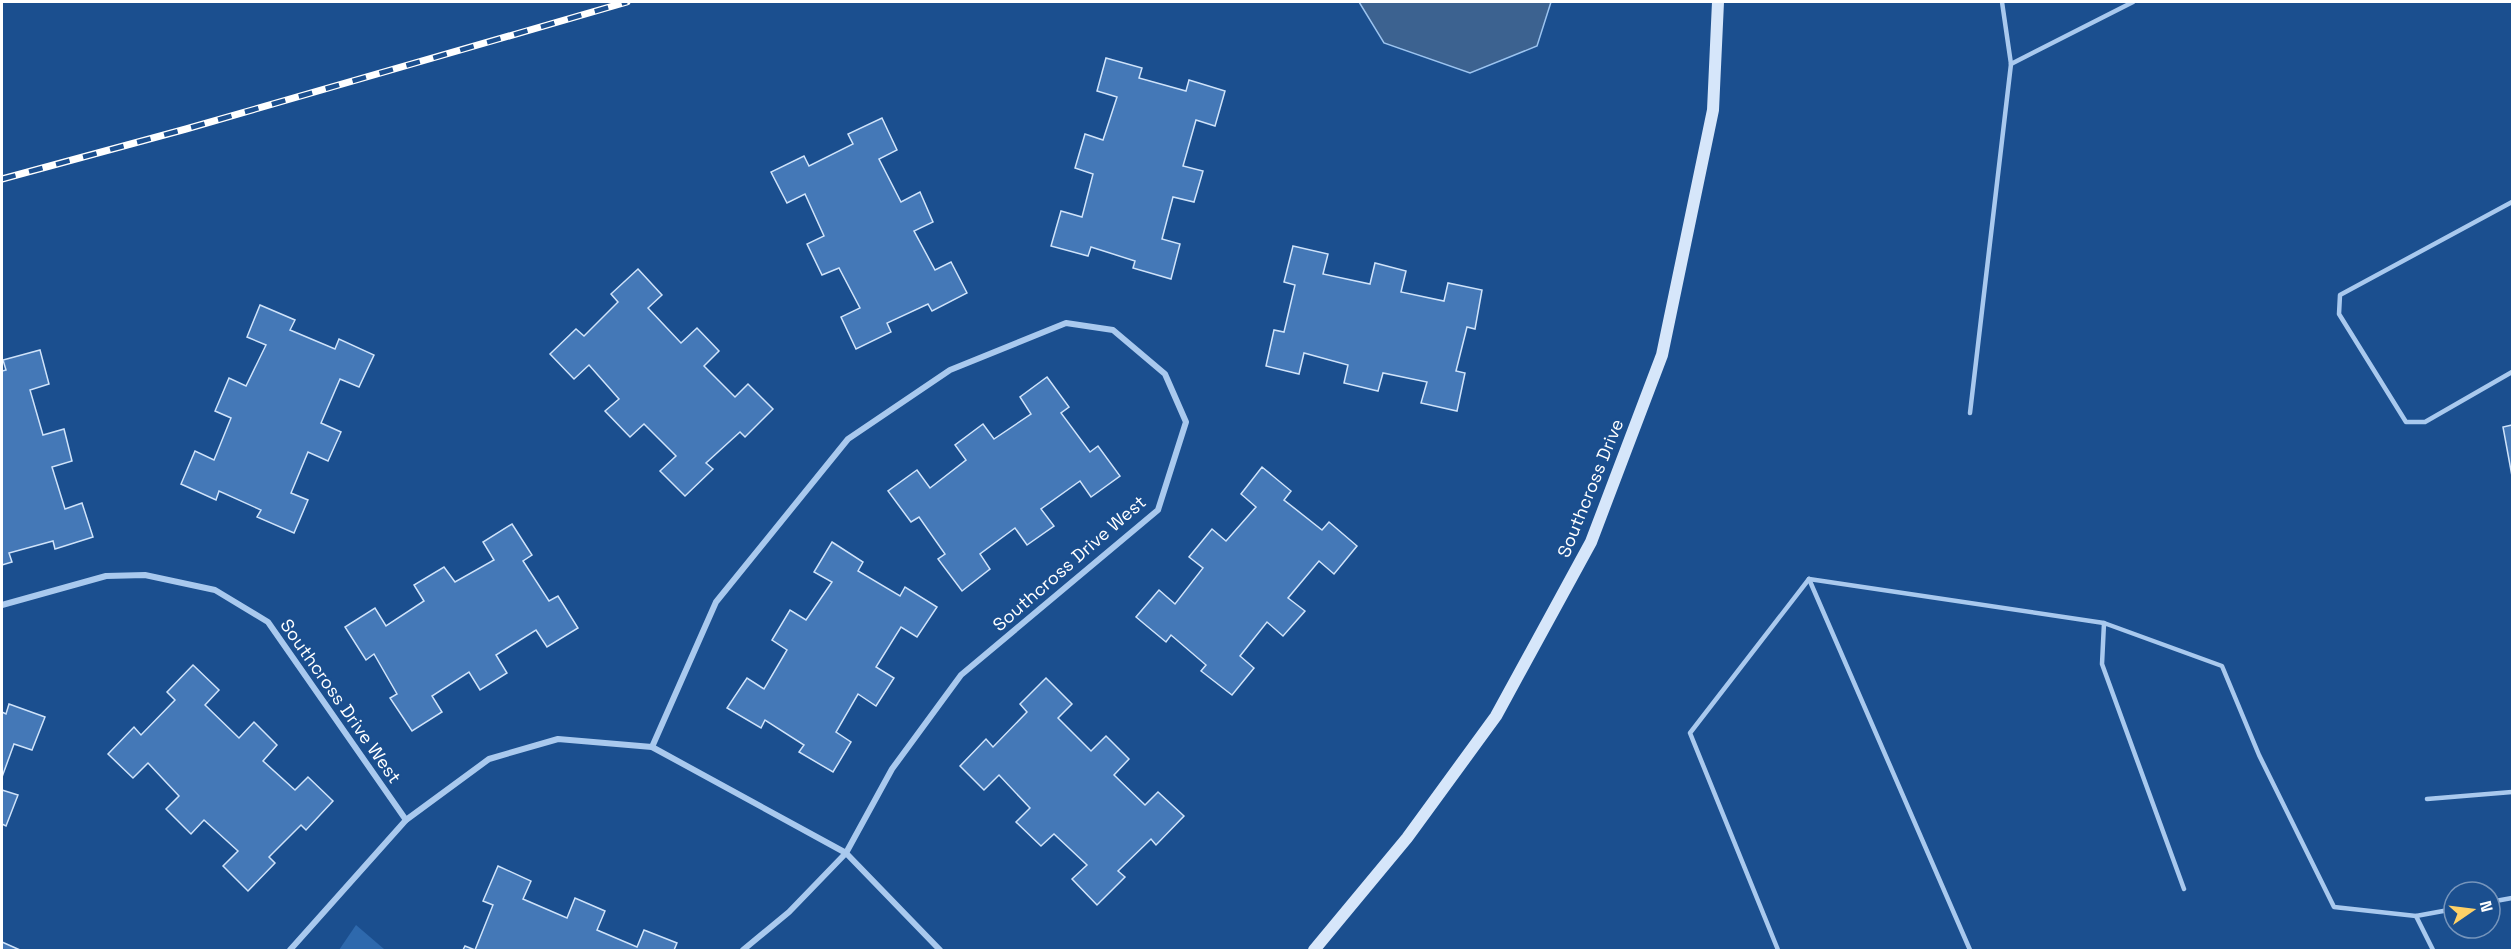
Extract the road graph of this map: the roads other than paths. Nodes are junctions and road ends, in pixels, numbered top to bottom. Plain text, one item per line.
1 (1718, 2) edge
2 (2002, 2) edge
3 (2133, 2) edge
4 (2011, 64) junction
5 (2512, 202) edge
6 (2512, 372) edge
7 (1970, 413) dead end
8 (1809, 579) junction
9 (2, 605) edge
10 (2104, 623) junction
11 (652, 747) junction
12 (2512, 792) edge
13 (2427, 799) dead end
14 (406, 820) junction
15 (846, 853) junction
16 (2184, 889) dead end
17 (2442, 911) edge
18 (2416, 915) junction
19 (290, 951) edge
20 (743, 951) edge
21 (940, 951) edge
22 (1314, 951) edge
23 (1778, 951) edge
24 (1970, 951) edge
25 (2433, 951) edge

1 - 22 street, Southcross Drive
2 - 4 lane
3 - 4 lane
4 - 7 lane
5 - 6 lane
8 - 10 lane
8 - 23 lane
8 - 24 lane
9 - 14 street, Southcross Drive West
10 - 16 lane
10 - 18 lane
11 - 14 street
11 - 15 street
11 - 15 street, Southcross Drive West
12 - 13 lane
14 - 19 street
15 - 20 street, Southcross Drive West
15 - 21 street
17 - 18 lane
18 - 25 lane

